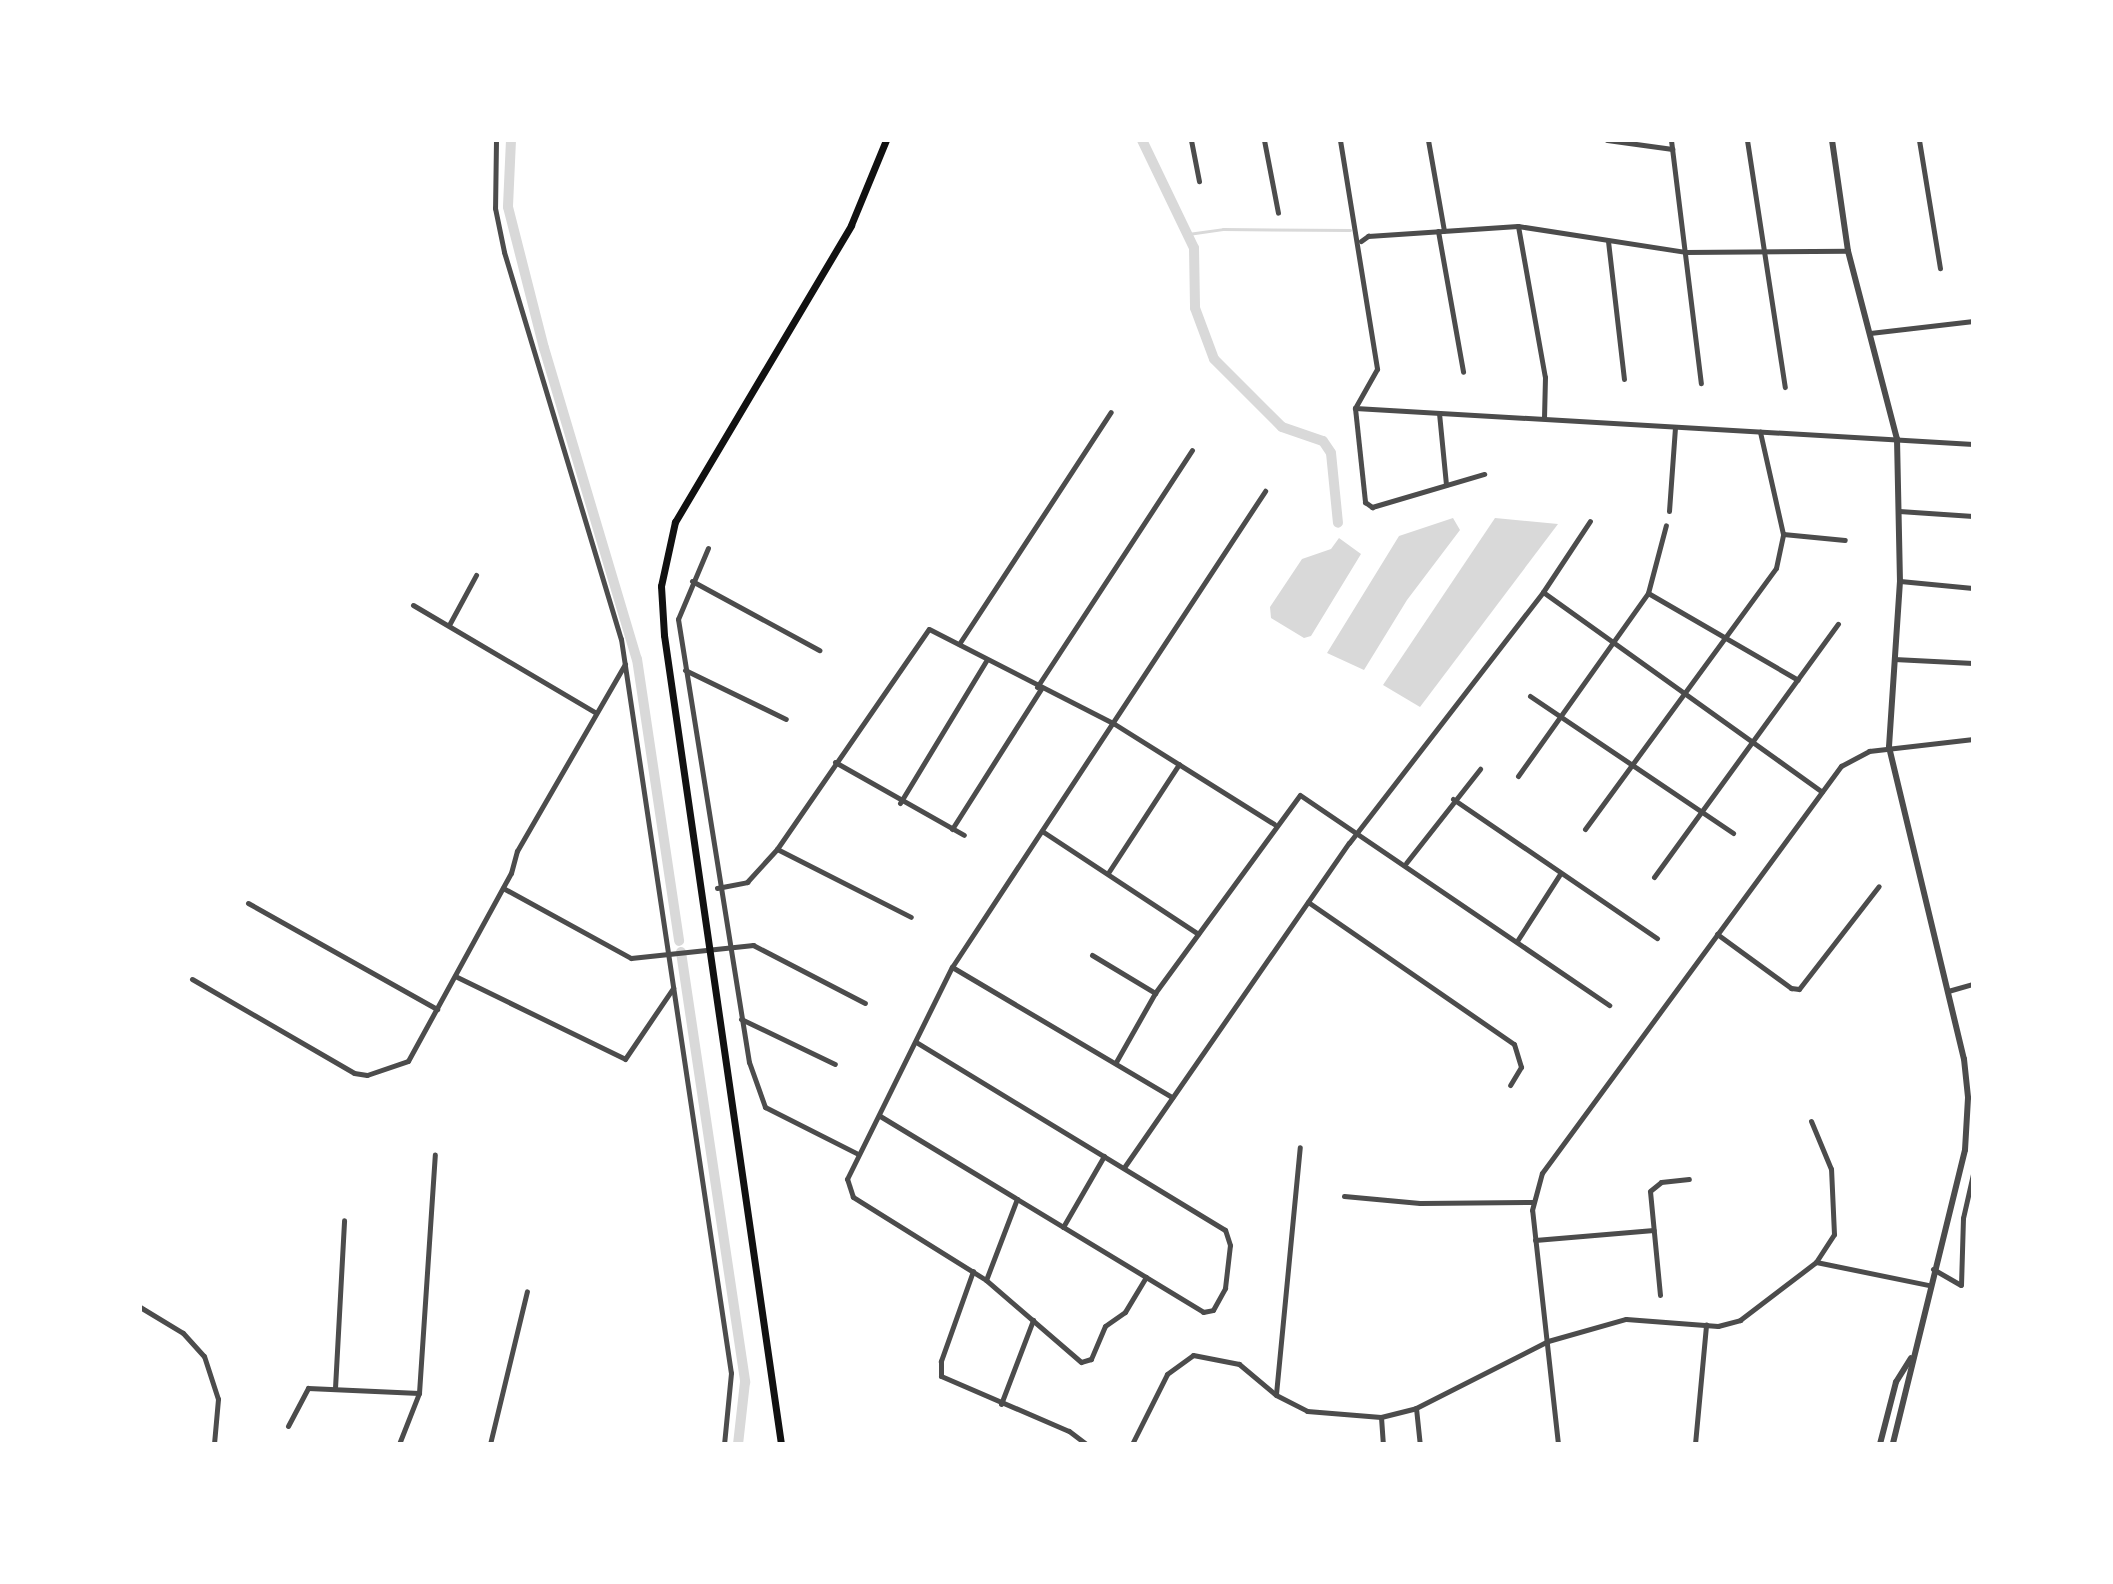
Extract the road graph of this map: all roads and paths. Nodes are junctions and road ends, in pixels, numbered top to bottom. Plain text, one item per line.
1 (496, 140) edge
2 (886, 140) edge
3 (1191, 140) edge
4 (1264, 140) edge
5 (1340, 140) edge
6 (1428, 140) edge
7 (1607, 140) edge
8 (1671, 140) edge
9 (1747, 140) edge
10 (1832, 140) edge
11 (1919, 140) edge
12 (1672, 149) junction
13 (1199, 181) dead end
14 (1278, 213) dead end
15 (1518, 226) junction
16 (1441, 231) junction
17 (1608, 240) junction
18 (1360, 242) junction
19 (1764, 251) junction
20 (1848, 251) junction
21 (1685, 252) junction
22 (1940, 268) dead end
23 (1973, 321) edge
24 (1870, 333) junction
25 (1463, 372) dead end
26 (1624, 379) dead end
27 (1701, 383) dead end
28 (1785, 387) dead end
29 (1355, 408) junction
30 (1111, 412) dead end
31 (1439, 413) junction
32 (1544, 418) junction
33 (1675, 427) junction
34 (1760, 432) junction
35 (1897, 439) junction
36 (1973, 444) edge
37 (1192, 450) dead end
38 (1484, 474) dead end
39 (1446, 485) junction
40 (1265, 491) dead end
41 (1669, 511) dead end
42 (1899, 511) junction
43 (1973, 516) edge
44 (1590, 521) dead end
45 (1666, 525) dead end
46 (1783, 534) junction
47 (1845, 540) dead end
48 (708, 548) dead end
49 (476, 575) dead end
50 (692, 581) junction
51 (1900, 581) junction
52 (1973, 588) edge
53 (1543, 592) junction
54 (1648, 593) junction
55 (413, 605) dead end
56 (1838, 624) dead end
57 (449, 625) junction
58 (1724, 639) junction
59 (959, 644) junction
60 (1612, 645) junction
61 (819, 650) dead end
62 (1893, 659) junction
63 (986, 661) junction
64 (625, 663) junction
65 (1973, 663) edge
66 (685, 670) junction
67 (1798, 680) junction
68 (1039, 688) junction
69 (1530, 696) dead end
70 (1684, 697) junction
71 (595, 712) junction
72 (1562, 716) junction
73 (786, 719) dead end
74 (1113, 723) junction
75 (1973, 739) edge
76 (1752, 745) junction
77 (1889, 747) junction
78 (835, 762) junction
79 (1179, 764) junction
80 (1633, 766) junction
81 (1480, 769) dead end
82 (1518, 776) dead end
83 (1822, 792) junction
84 (1453, 799) junction
85 (900, 803) junction
86 (1701, 812) junction
87 (1274, 824) junction
88 (952, 829) junction
89 (1585, 829) dead end
90 (1359, 830) junction
91 (1042, 831) junction
92 (1733, 833) dead end
93 (964, 835) dead end
94 (777, 849) junction
95 (1406, 863) junction
96 (1108, 873) junction
97 (1560, 874) junction
98 (1654, 877) dead end
99 (1879, 886) dead end
100 (503, 888) junction
101 (717, 888) junction
102 (1308, 902) junction
103 (248, 903) dead end
104 (911, 917) dead end
105 (1198, 934) junction
106 (1717, 934) junction
107 (1657, 938) dead end
108 (1517, 941) junction
109 (727, 944) junction
110 (709, 947) junction
111 (668, 954) junction
112 (1092, 955) dead end
113 (952, 967) junction
114 (455, 976) junction
115 (192, 979) dead end
116 (1973, 984) edge
117 (673, 988) junction
118 (1948, 991) junction
119 (1155, 993) junction
120 (865, 1003) dead end
121 (1609, 1005) dead end
122 (437, 1009) junction
123 (741, 1019) junction
124 (917, 1043) junction
125 (1116, 1062) junction
126 (835, 1064) dead end
127 (1510, 1085) dead end
128 (1172, 1097) junction
129 (880, 1116) junction
130 (1811, 1121) dead end
131 (1300, 1147) dead end
132 (858, 1154) junction
133 (435, 1155) dead end
134 (1104, 1156) junction
135 (1125, 1166) junction
136 (1973, 1174) edge
137 (1689, 1179) dead end
138 (1344, 1196) dead end
139 (1017, 1199) junction
140 (1532, 1202) junction
141 (344, 1220) dead end
142 (1063, 1227) junction
143 (1654, 1230) junction
144 (1535, 1240) junction
145 (1816, 1262) junction
146 (1933, 1269) junction
147 (973, 1271) junction
148 (1146, 1277) junction
149 (986, 1280) junction
150 (1928, 1285) junction
151 (527, 1291) dead end
152 (1660, 1295) dead end
153 (140, 1307) edge
154 (1033, 1320) junction
155 (1706, 1325) junction
156 (1548, 1341) junction
157 (1912, 1356) junction
158 (335, 1388) junction
159 (419, 1393) junction
160 (1276, 1395) junction
161 (1001, 1404) junction
162 (1416, 1408) junction
163 (1381, 1417) junction
164 (288, 1426) dead end
165 (214, 1444) edge
166 (399, 1444) edge
167 (490, 1444) edge
168 (724, 1444) edge
169 (781, 1444) edge
170 (1086, 1444) edge
171 (1132, 1444) edge
172 (1383, 1444) edge
173 (1420, 1444) edge
174 (1558, 1444) edge
175 (1695, 1444) edge
176 (1880, 1444) edge
177 (1893, 1444) edge

1 - 64 street
2 - 110 main road
3 - 13 street
4 - 14 street
5 - 18 street
6 - 16 street
7 - 12 street
8 - 12 street
9 - 19 street
10 - 20 street
11 - 22 street
12 - 21 street
15 - 16 street
15 - 17 street
15 - 32 street
16 - 18 street
16 - 25 street
17 - 21 street
17 - 26 street
18 - 29 street
19 - 20 street
19 - 21 street
19 - 28 street
20 - 24 street
21 - 27 street
23 - 24 street
24 - 35 street
29 - 31 street
29 - 39 street
30 - 59 street
31 - 32 street
31 - 39 street
32 - 33 street
33 - 34 street
33 - 41 street
34 - 35 street
34 - 46 street
35 - 36 street
35 - 42 street
37 - 68 street
38 - 39 street
40 - 74 street
42 - 43 street
42 - 51 street
44 - 53 street
45 - 54 street
46 - 47 street
46 - 58 street
48 - 50 street
49 - 57 street
50 - 61 street
50 - 66 street
51 - 52 street
51 - 62 street
53 - 60 street
53 - 90 street
54 - 58 street
54 - 60 street
55 - 57 street
56 - 67 street
57 - 71 street
58 - 67 street
58 - 70 street
59 - 63 street
59 - 78 street
60 - 70 street
60 - 72 street
62 - 65 street
62 - 77 street
63 - 68 street
63 - 85 street
64 - 71 street
64 - 111 street
66 - 73 street
66 - 101 street
67 - 76 street
68 - 74 street
68 - 88 street
69 - 72 street
70 - 76 street
70 - 80 street
71 - 100 street
72 - 80 street
72 - 82 street
74 - 79 street
74 - 91 street
75 - 77 street
76 - 83 street
76 - 86 street
77 - 83 street
77 - 118 street
78 - 85 street
78 - 94 street
79 - 87 street
79 - 96 street
80 - 86 street
80 - 89 street
81 - 84 street
83 - 106 street
84 - 95 street
84 - 97 street
85 - 88 street
86 - 92 street
86 - 98 street
87 - 90 street
87 - 105 street
88 - 93 street
90 - 95 street
90 - 102 street
91 - 96 street
91 - 113 street
94 - 101 street
94 - 104 street
95 - 108 street
96 - 105 street
97 - 107 street
97 - 108 street
99 - 106 street
100 - 111 street
100 - 114 street
101 - 109 street
102 - 127 street
102 - 128 street
103 - 122 street
105 - 119 street
106 - 140 street
108 - 121 street
109 - 110 street
109 - 120 street
109 - 123 street
110 - 111 street
110 - 169 main road
111 - 117 street
112 - 119 street
113 - 124 street
113 - 125 street
114 - 117 street
114 - 122 street
115 - 122 street
116 - 118 street
117 - 168 street
118 - 146 street
119 - 125 street
123 - 126 street
123 - 132 street
124 - 129 street
124 - 134 street
125 - 128 street
128 - 135 street
129 - 132 street
129 - 139 street
130 - 145 street
131 - 160 street
132 - 147 street
133 - 159 street
134 - 135 street
134 - 142 street
135 - 148 street
136 - 146 street
137 - 143 street
138 - 140 street
139 - 142 street
139 - 149 street
140 - 144 street
141 - 158 street
142 - 148 street
143 - 144 street
143 - 152 street
144 - 156 street
145 - 150 street
145 - 155 street
146 - 150 street
147 - 149 street
147 - 161 street
148 - 154 street
149 - 154 street
150 - 157 street
151 - 167 street
153 - 165 street
154 - 161 street
155 - 156 street
155 - 175 street
156 - 162 street
156 - 174 street
157 - 176 street
157 - 177 street
158 - 159 street
158 - 164 street
159 - 166 street
160 - 163 street
160 - 171 street
161 - 170 street
162 - 163 street
162 - 173 street
163 - 172 street

